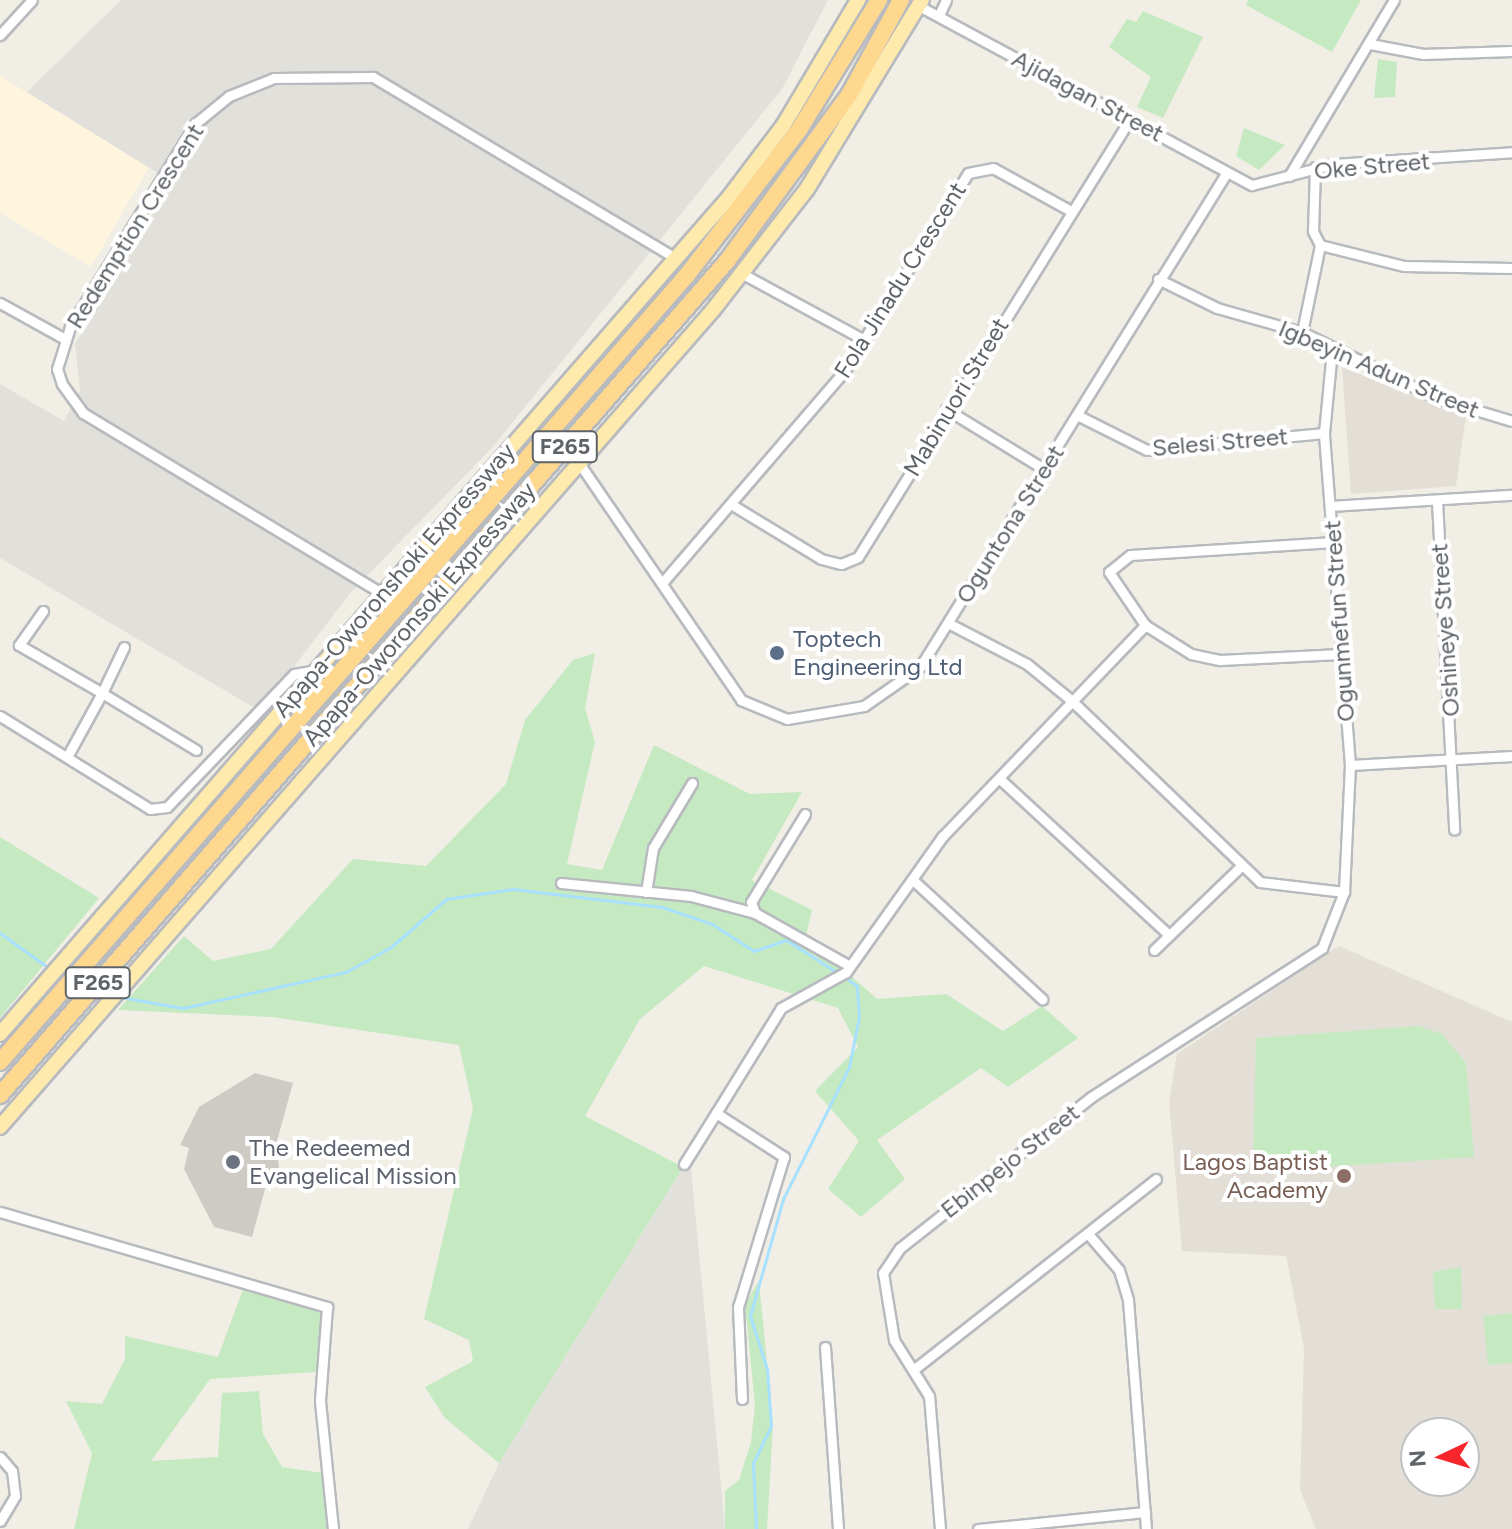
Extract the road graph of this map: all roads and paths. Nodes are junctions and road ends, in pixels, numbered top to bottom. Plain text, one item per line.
1 (32, 0) edge
2 (858, 0) edge
3 (879, 0) edge
4 (901, 0) edge
5 (946, 0) edge
6 (1394, 0) edge
7 (921, 3) edge
8 (939, 15) junction
9 (0, 35) edge
10 (1370, 44) junction
11 (1512, 51) edge
12 (1130, 119) junction
13 (1512, 152) edge
14 (1315, 167) junction
15 (1227, 172) junction
16 (1238, 176) joint
17 (1289, 176) junction
18 (1071, 211) junction
19 (1320, 245) junction
20 (675, 258) junction
21 (1512, 268) edge
22 (741, 273) junction
23 (1158, 279) junction
24 (0, 303) edge
25 (1302, 332) junction
26 (65, 339) junction
27 (866, 341) junction
28 (1332, 350) junction
29 (946, 409) junction
30 (1077, 415) junction
31 (1512, 421) edge
32 (1324, 433) junction
33 (579, 463) junction
34 (1044, 469) junction
35 (1512, 495) edge
36 (1437, 501) junction
37 (734, 506) junction
38 (1330, 506) junction
39 (1333, 542) junction
40 (662, 583) junction
41 (383, 594) junction
42 (43, 611) dead end
43 (948, 623) junction
44 (1145, 625) junction
45 (124, 647) dead end
46 (1340, 654) junction
47 (317, 670) junction
48 (102, 693) junction
49 (1072, 701) junction
50 (0, 716) edge
51 (196, 750) dead end
52 (1512, 756) edge
53 (67, 757) junction
54 (1453, 760) junction
55 (1350, 765) junction
56 (1001, 780) junction
57 (692, 783) dead end
58 (805, 814) dead end
59 (1454, 830) dead end
60 (1241, 866) junction
61 (913, 880) junction
62 (561, 883) dead end
63 (646, 892) junction
64 (1344, 892) junction
65 (755, 913) junction
66 (1169, 935) junction
67 (1154, 950) dead end
68 (848, 969) junction
69 (1042, 999) dead end
70 (0, 1034) edge
71 (0, 1062) edge
72 (0, 1095) edge
73 (716, 1113) junction
74 (0, 1127) edge
75 (684, 1164) dead end
76 (1156, 1179) dead end
77 (0, 1212) edge
78 (1089, 1235) junction
79 (825, 1347) dead end
80 (917, 1367) junction
81 (742, 1399) dead end
82 (0, 1457) edge
83 (1145, 1512) junction
84 (0, 1521) edge
85 (333, 1529) edge
86 (838, 1529) edge
87 (940, 1529) edge
88 (978, 1529) edge
89 (1146, 1529) edge

1 - 9 street
2 - 20 main road, Apapa-Oworonshoki Expressway
3 - 71 highway, Apapa-Oworonsoki Expressway / F265
4 - 72 highway, Apapa-Oworonsoki Expressway / F265
5 - 8 street
6 - 10 street
7 - 8 street, Ajidagan Street
7 - 22 main road, Apapa-Oworonsoki Expressway
8 - 12 street, Ajidagan Street
10 - 11 street
10 - 17 street
12 - 15 street, Ajidagan Street
12 - 18 street, Mabinuori Street
13 - 14 street, Oke Street
14 - 17 street, Oke Street
14 - 19 street
15 - 16 street, Ajidagan Street
15 - 23 street, Oguntona Street
16 - 17 street, Oke Street
18 - 27 street, Fola Jinadu Crescent
18 - 29 street, Mabinuori Street
19 - 21 street
19 - 25 street
20 - 26 street, Redemption Crescent
20 - 41 main road, Apapa-Oworonshoki Expressway
22 - 27 street
22 - 33 main road, Apapa-Oworonsoki Expressway
23 - 25 street, Igbeyin Adun Street
23 - 30 street, Oguntona Street
24 - 26 street
25 - 28 street, Igbeyin Adun Street
26 - 41 street, Redemption Crescent
27 - 37 street, Fola Jinadu Crescent
28 - 31 street, Igbeyin Adun Street
28 - 32 street, Ogunmefun Street
29 - 34 street
29 - 37 street, Mabinuori Street
30 - 32 street, Selesi Street
30 - 34 street, Oguntona Street
32 - 38 street, Ogunmefun Street
33 - 40 street, Oguntona Street
33 - 74 main road, Apapa-Oworonsoki Expressway
34 - 43 street, Oguntona Street
35 - 36 street
36 - 38 street
36 - 54 street, Oshineye Street
37 - 40 street, Fola Jinadu Crescent
38 - 39 street, Ogunmefun Street
39 - 44 street
39 - 46 street, Ogunmefun Street
40 - 43 street, Oguntona Street
41 - 47 main road, Apapa-Oworonshoki Expressway
42 - 48 street
43 - 49 street
44 - 46 street
44 - 49 street
45 - 48 street
46 - 55 street, Ogunmefun Street
47 - 53 street
47 - 70 main road, Apapa-Oworonshoki Expressway
48 - 51 street
48 - 53 street
49 - 56 street
49 - 60 street
50 - 53 street
52 - 54 street
54 - 55 street
54 - 59 street, Oshineye Street
55 - 64 street, Ogunmefun Street
56 - 61 street
56 - 66 street
57 - 63 street
58 - 65 street
60 - 64 street
60 - 66 street
61 - 68 street
61 - 69 street
62 - 63 street
63 - 65 street
64 - 80 street, Ebinpejo Street
65 - 68 street
66 - 67 street
68 - 73 street
73 - 75 street
73 - 81 street
76 - 78 street
77 - 85 street
78 - 80 street
78 - 83 street
79 - 86 street
80 - 87 street, Ebinpejo Street
82 - 84 street
83 - 88 street
83 - 89 street

